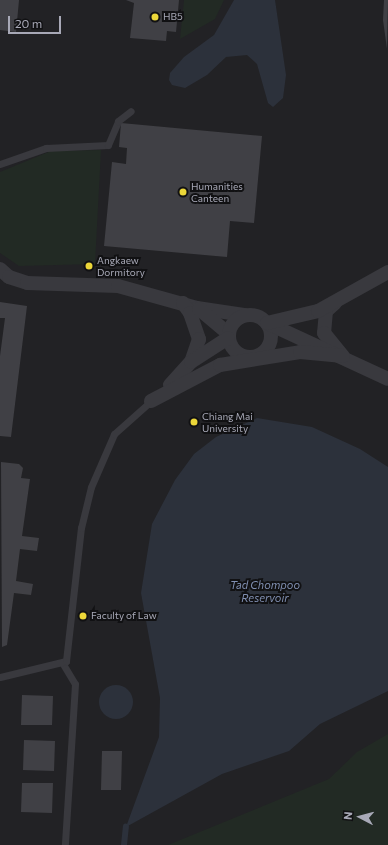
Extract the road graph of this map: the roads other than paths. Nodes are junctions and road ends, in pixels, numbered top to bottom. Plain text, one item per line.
1 (131, 111) dead end
2 (0, 164) edge
3 (0, 269) edge
4 (388, 272) edge
5 (340, 299) junction
6 (183, 303) junction
7 (197, 308) junction
8 (245, 315) junction
9 (267, 323) junction
10 (228, 335) junction
11 (343, 356) junction
12 (255, 357) junction
13 (192, 362) junction
14 (388, 379) edge
15 (151, 401) junction
16 (62, 664) junction
17 (0, 677) edge
18 (65, 845) edge

1 - 2 lane
3 - 6 street
4 - 5 street
5 - 9 street
5 - 11 street
6 - 7 street
6 - 13 street
7 - 8 street
7 - 10 street
8 - 9 street
8 - 10 street
9 - 11 street
9 - 12 street
10 - 12 street
10 - 13 street
11 - 12 street
11 - 14 street
12 - 15 street
13 - 15 street
15 - 16 lane
16 - 17 lane
16 - 18 lane

